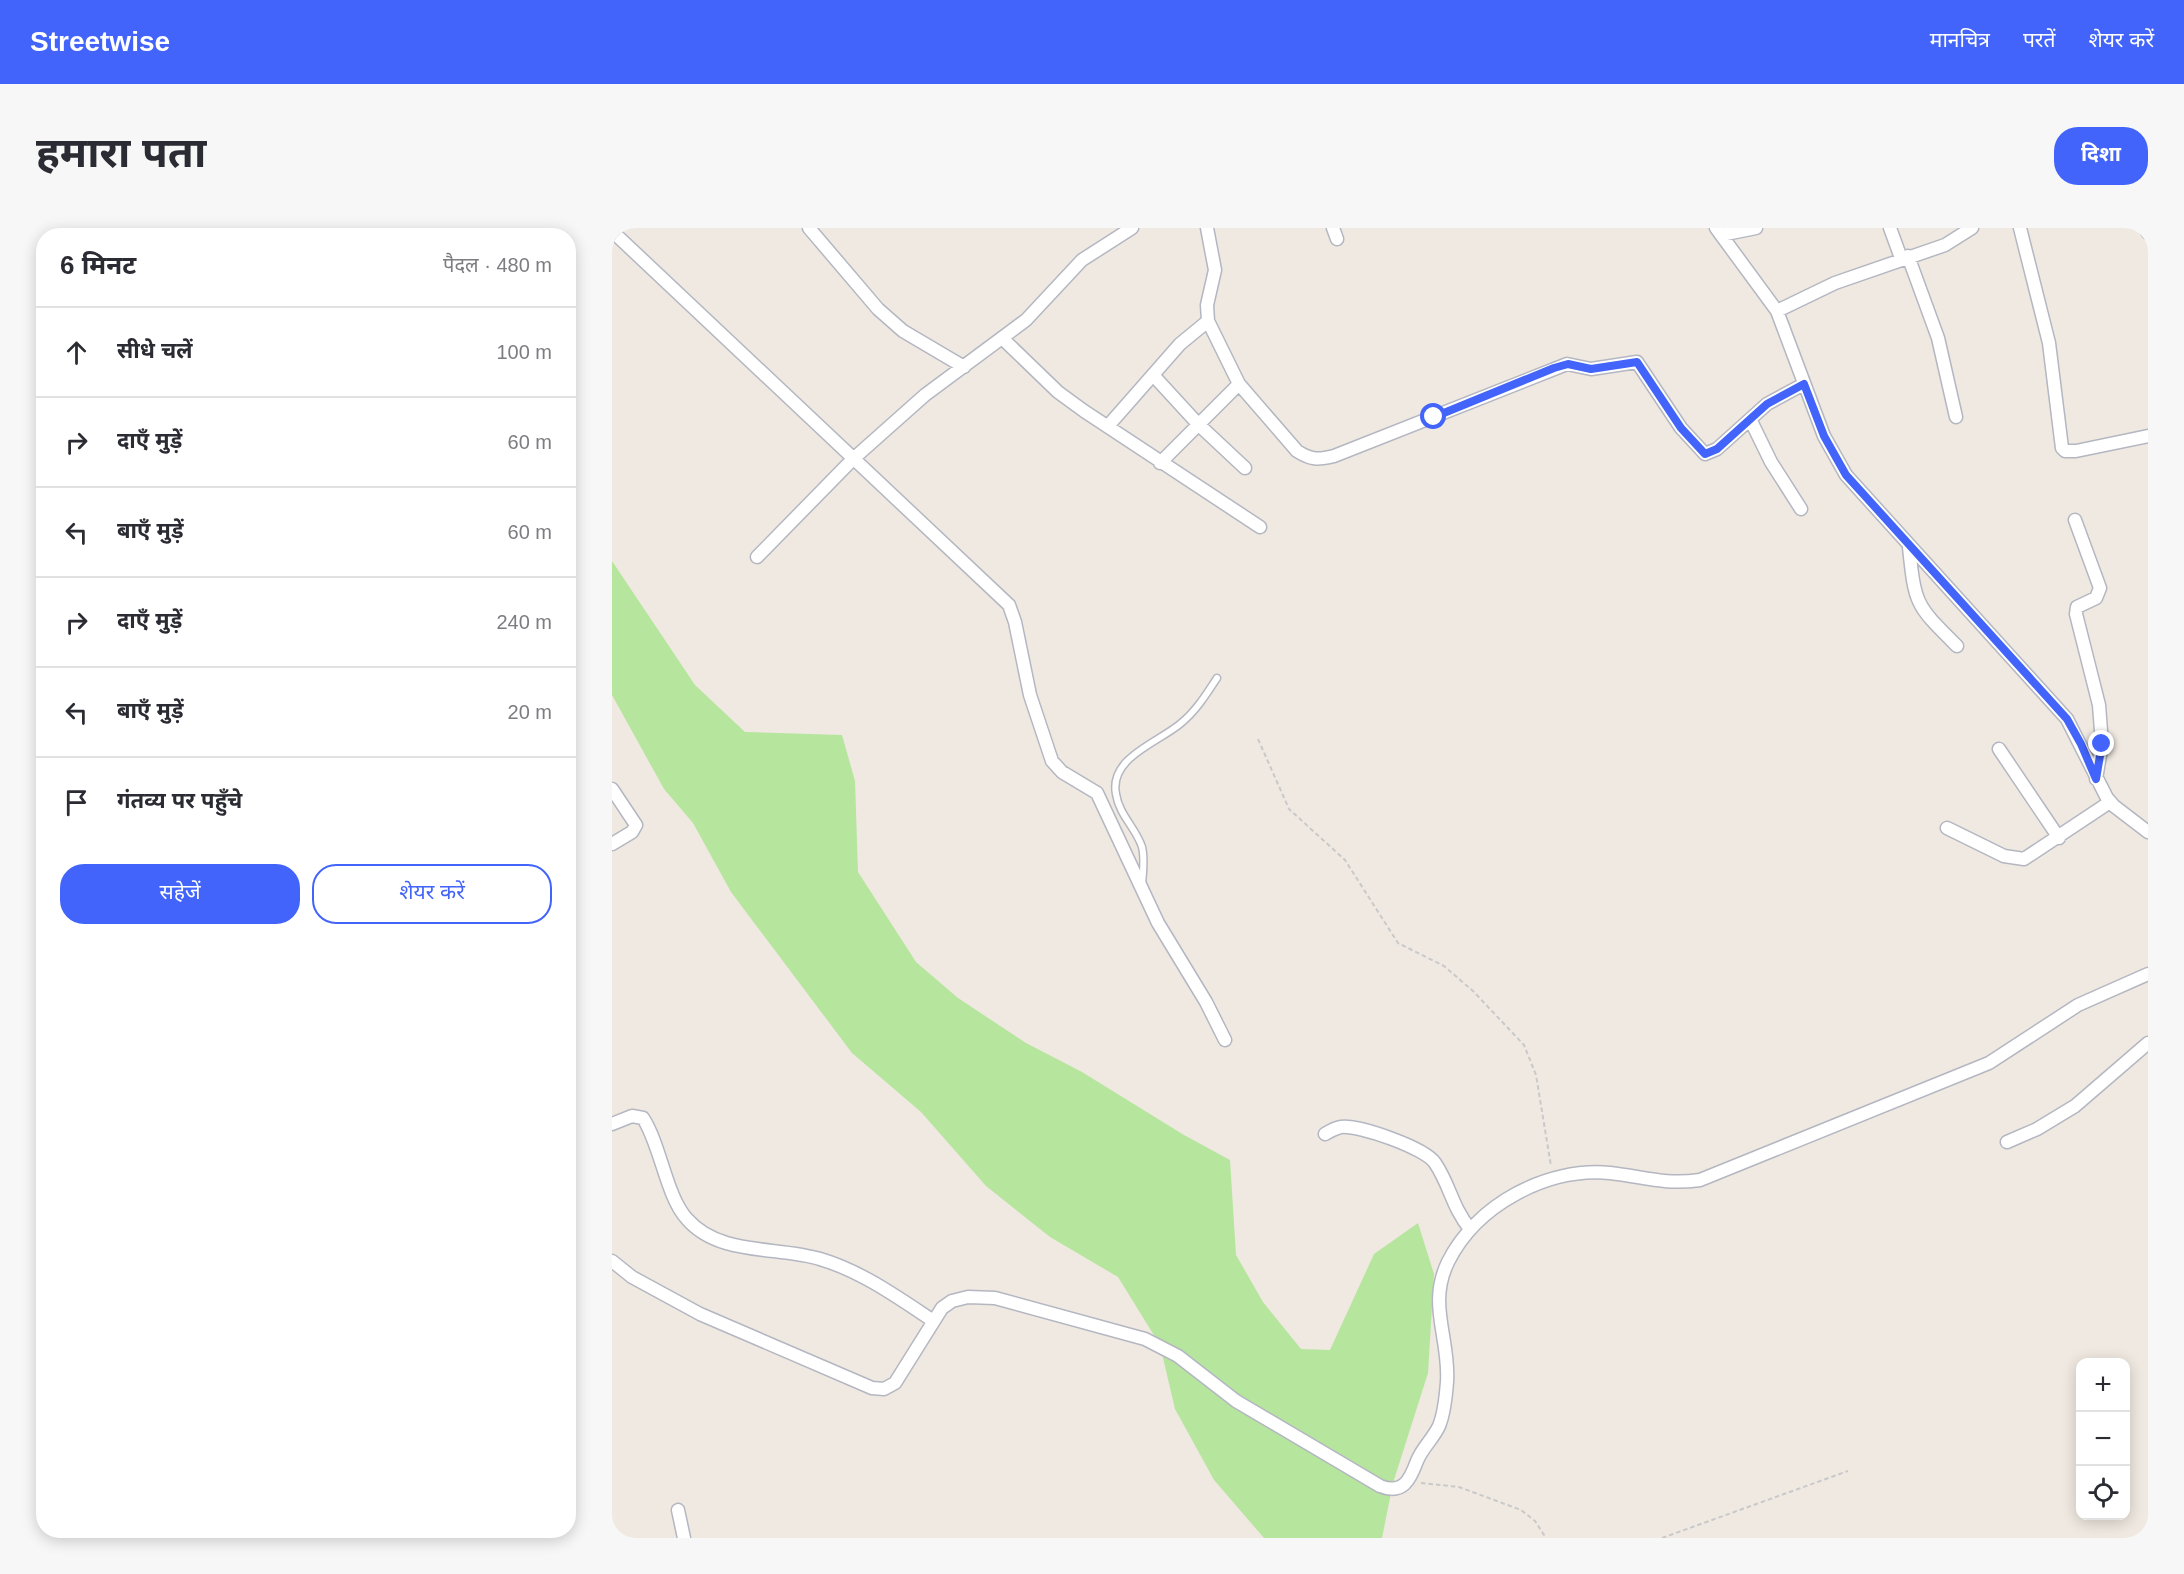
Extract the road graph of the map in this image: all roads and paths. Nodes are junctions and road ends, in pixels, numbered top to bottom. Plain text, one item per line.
1 (809, 228) edge
2 (1132, 228) edge
3 (1207, 228) edge
4 (1756, 228) edge
5 (1890, 228) edge
6 (1972, 228) edge
7 (2020, 228) edge
8 (2145, 228) edge
9 (612, 231) edge
10 (1718, 231) edge
11 (2148, 233) edge
12 (1905, 257) junction
13 (1777, 310) junction
14 (1208, 321) junction
15 (1003, 339) junction
16 (964, 367) junction
17 (1153, 375) junction
18 (1239, 384) junction
19 (1804, 384) junction
20 (1956, 417) dead end
21 (1751, 421) junction
22 (1198, 424) junction
23 (1108, 426) junction
24 (2148, 436) edge
25 (853, 459) junction
26 (1160, 463) junction
27 (1245, 468) dead end
28 (1801, 509) dead end
29 (2075, 520) dead end
30 (1260, 527) dead end
31 (1910, 548) junction
32 (757, 557) dead end
33 (1957, 646) dead end
34 (1217, 678) dead end
35 (1258, 739) dead end
36 (1999, 749) dead end
37 (2096, 779) junction
38 (612, 789) edge
39 (2110, 802) junction
40 (1947, 828) dead end
41 (2148, 832) edge
42 (2059, 838) junction
43 (612, 844) edge
44 (1142, 888) junction
45 (2148, 974) edge
46 (1225, 1040) dead end
47 (2148, 1043) edge
48 (612, 1124) edge
49 (1324, 1134) dead end
50 (2007, 1142) dead end
51 (1552, 1180) junction
52 (1470, 1229) junction
53 (612, 1261) edge
54 (932, 1320) junction
55 (1848, 1471) dead end
56 (1409, 1481) junction
57 (678, 1510) dead end
58 (684, 1538) edge
59 (1546, 1538) edge
60 (1662, 1538) edge

1 - 16 street
2 - 15 street
3 - 14 street
4 - 10 street
5 - 12 street
6 - 12 street
7 - 24 street
8 - 11 street
9 - 25 street
10 - 13 street
12 - 13 street
12 - 20 street
13 - 19 street
14 - 17 street
14 - 18 street
15 - 16 street
15 - 23 street
16 - 25 street
17 - 22 street
17 - 23 street
18 - 21 street
18 - 22 street
19 - 21 street
19 - 31 street
21 - 28 street
22 - 26 street
22 - 27 street
23 - 26 street
25 - 32 street
25 - 44 street
26 - 30 street
29 - 37 street
31 - 33 street
31 - 37 street
34 - 44 lane
35 - 51 path
36 - 42 street
37 - 39 street
38 - 43 street
39 - 41 street
39 - 42 street
40 - 42 street
44 - 46 street
45 - 51 street
47 - 50 street
48 - 54 street
49 - 52 street
51 - 52 street
52 - 56 street
53 - 54 street
54 - 56 street
55 - 60 path
56 - 59 path
57 - 58 street

